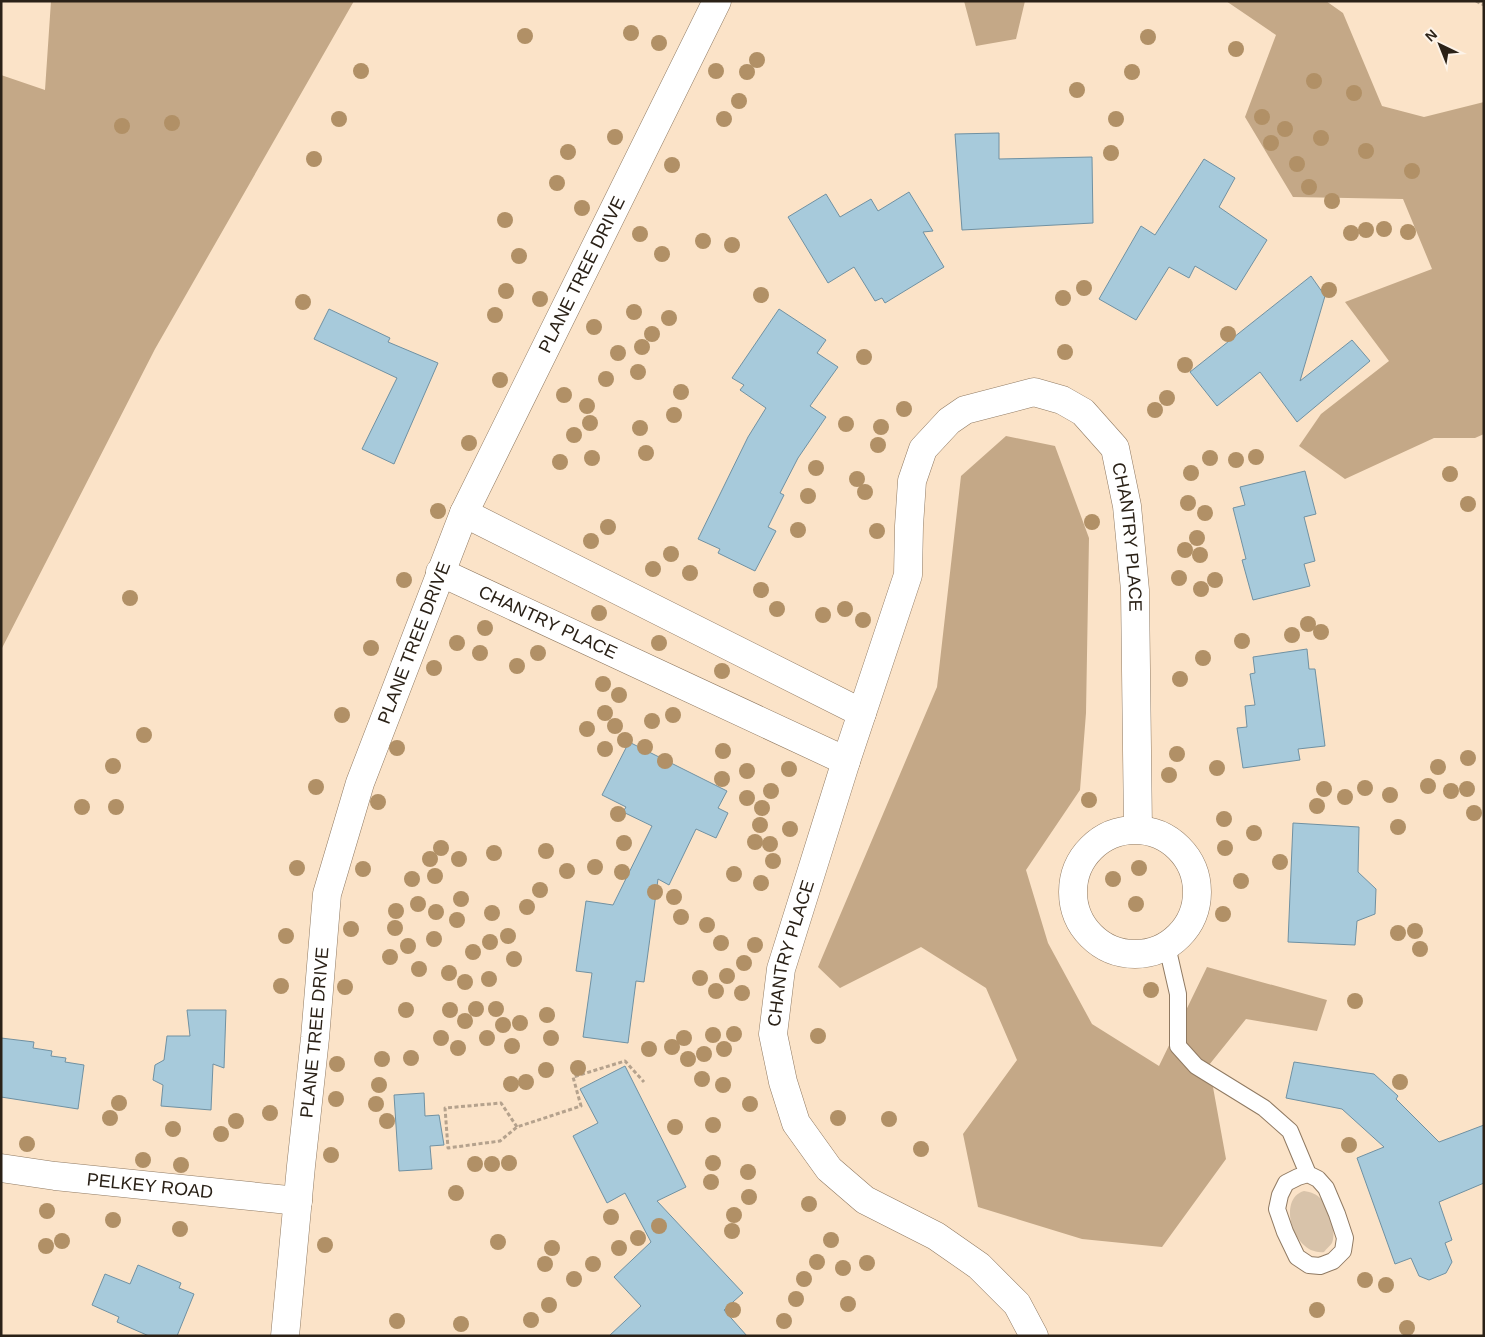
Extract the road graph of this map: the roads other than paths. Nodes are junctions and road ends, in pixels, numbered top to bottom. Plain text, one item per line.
1 (717, 1) edge
2 (464, 513) junction
3 (440, 572) junction
4 (862, 713) junction
5 (846, 761) junction
6 (1138, 829) junction
7 (1167, 946) junction
8 (1, 1168) edge
9 (1308, 1174) junction
10 (298, 1201) junction
11 (286, 1336) edge
12 (1034, 1336) edge

1 - 2 street, PLANE TREE DRIVE
2 - 3 street, PLANE TREE DRIVE
2 - 4 street
3 - 5 street, CHANTRY PLACE
3 - 10 street, PLANE TREE DRIVE
4 - 5 street, CHANTRY PLACE
4 - 6 street, CHANTRY PLACE
5 - 12 street, CHANTRY PLACE
6 - 7 street
6 - 7 street
7 - 9 lane
8 - 10 street, PELKEY ROAD
9 - 9 lane
10 - 11 street, PLANE TREE DRIVE

